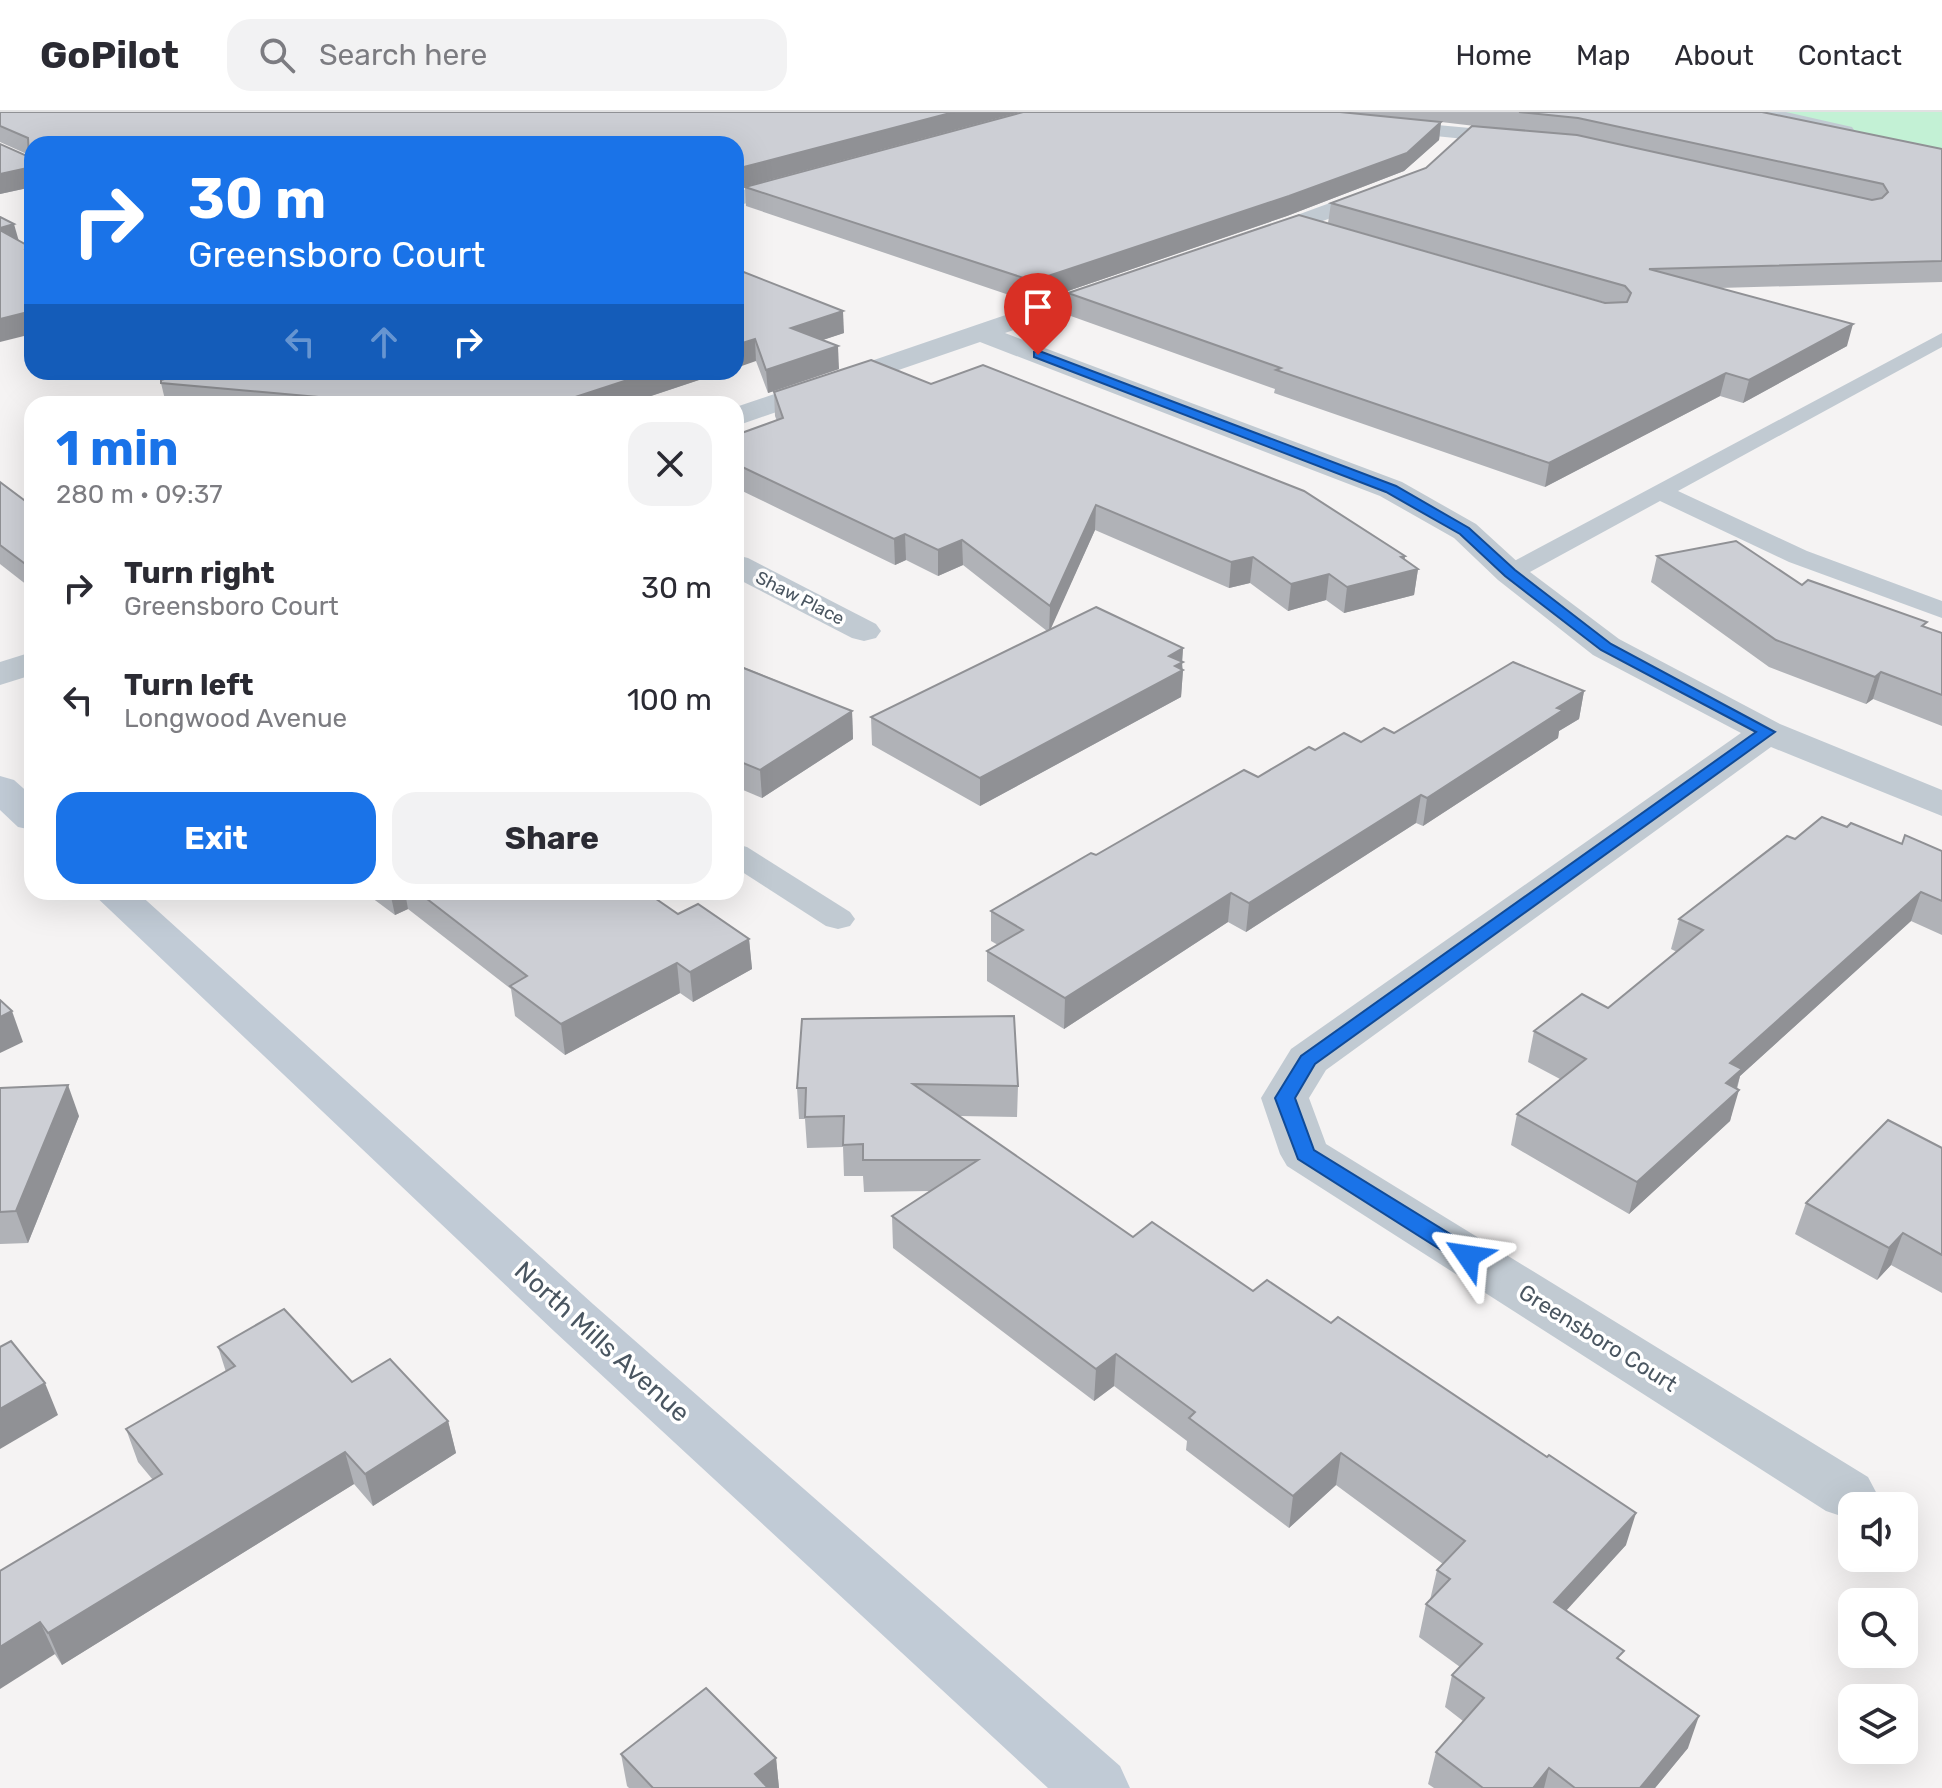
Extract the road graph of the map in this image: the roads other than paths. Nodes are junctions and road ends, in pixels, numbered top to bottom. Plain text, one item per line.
1 (1764, 112) edge
2 (1357, 124) edge
3 (1465, 132) junction
4 (1868, 135) edge
5 (1543, 141) edge
6 (1434, 160) edge
7 (827, 174) edge
8 (1414, 179) edge
9 (744, 197) edge
10 (1296, 224) junction
11 (1326, 233) edge
12 (1235, 245) edge
13 (1145, 276) edge
14 (979, 332) junction
15 (1942, 339) edge
16 (744, 414) edge
17 (1659, 491) junction
18 (744, 569) edge
19 (1510, 573) junction
20 (1942, 610) edge
21 (864, 631) dead end
22 (24, 666) edge
23 (0, 674) edge
24 (1767, 732) junction
25 (0, 788) edge
26 (1942, 804) edge
27 (24, 810) edge
28 (744, 859) edge
29 (121, 900) edge
30 (838, 919) dead end
31 (1844, 1492) edge
32 (1096, 1788) edge

1 - 4 lane
2 - 3 street
3 - 5 street
3 - 6 street
7 - 9 street
8 - 10 street
10 - 11 street
10 - 12 street
13 - 14 street
14 - 16 street
14 - 19 street
15 - 17 lane
17 - 19 lane
17 - 20 lane
18 - 21 street, Shaw Place
19 - 24 street
22 - 23 street
24 - 26 street
24 - 31 street, Greensboro Court
25 - 27 main road
28 - 30 lane
29 - 32 main road, North Mills Avenue

